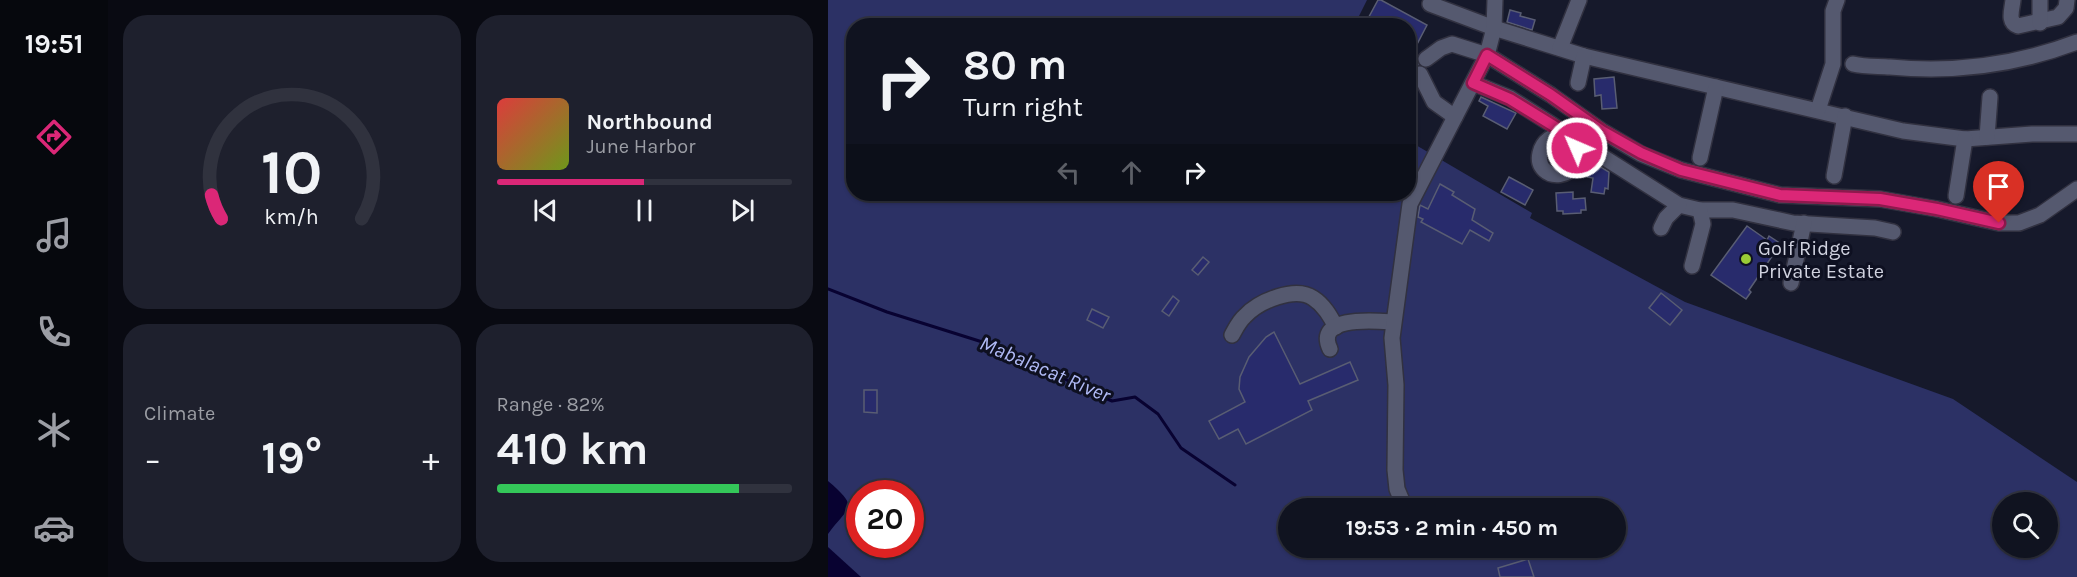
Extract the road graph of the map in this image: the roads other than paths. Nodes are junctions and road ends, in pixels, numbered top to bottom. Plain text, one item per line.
1 (1496, 0) edge
2 (1837, 0) edge
3 (2013, 0) edge
4 (2040, 0) edge
5 (2067, 0) edge
6 (1574, 2) edge
7 (1430, 4) dead end
8 (2040, 23) junction
9 (1494, 28) junction
10 (2077, 42) edge
11 (1560, 48) junction
12 (1487, 55) junction
13 (1584, 56) junction
14 (1853, 64) dead end
15 (1473, 83) junction
16 (1578, 83) dead end
17 (1716, 87) junction
18 (1990, 97) dead end
19 (1818, 110) junction
20 (1845, 116) junction
21 (1455, 117) junction
22 (2077, 134) edge
23 (1987, 137) junction
24 (1965, 139) junction
25 (1700, 158) dead end
26 (1834, 176) dead end
27 (2077, 189) edge
28 (1416, 192) edge
29 (1956, 196) dead end
30 (1412, 201) edge
31 (1679, 205) junction
32 (1700, 210) junction
33 (1804, 223) junction
34 (1661, 228) dead end
35 (1893, 232) dead end
36 (1692, 266) dead end
37 (1791, 283) dead end
38 (1393, 322) junction
39 (1336, 327) junction
40 (1232, 335) dead end
41 (1330, 349) dead end
42 (1401, 498) edge

1 - 9 street
2 - 19 street
3 - 8 street
4 - 8 street
5 - 8 street
6 - 11 street
7 - 9 street
9 - 11 street
9 - 12 street
10 - 14 street
11 - 13 street
12 - 15 street
12 - 21 street
12 - 27 street
13 - 16 street
13 - 17 street
15 - 21 street
15 - 31 street
17 - 19 street
17 - 25 street
18 - 23 street
19 - 20 street
20 - 24 street
20 - 26 street
21 - 28 street
22 - 23 street
23 - 24 street
24 - 29 street
30 - 38 street
31 - 32 street
31 - 34 street
32 - 33 street
32 - 36 street
33 - 35 street
33 - 37 street
38 - 39 street
38 - 42 street
39 - 40 street
39 - 41 street

